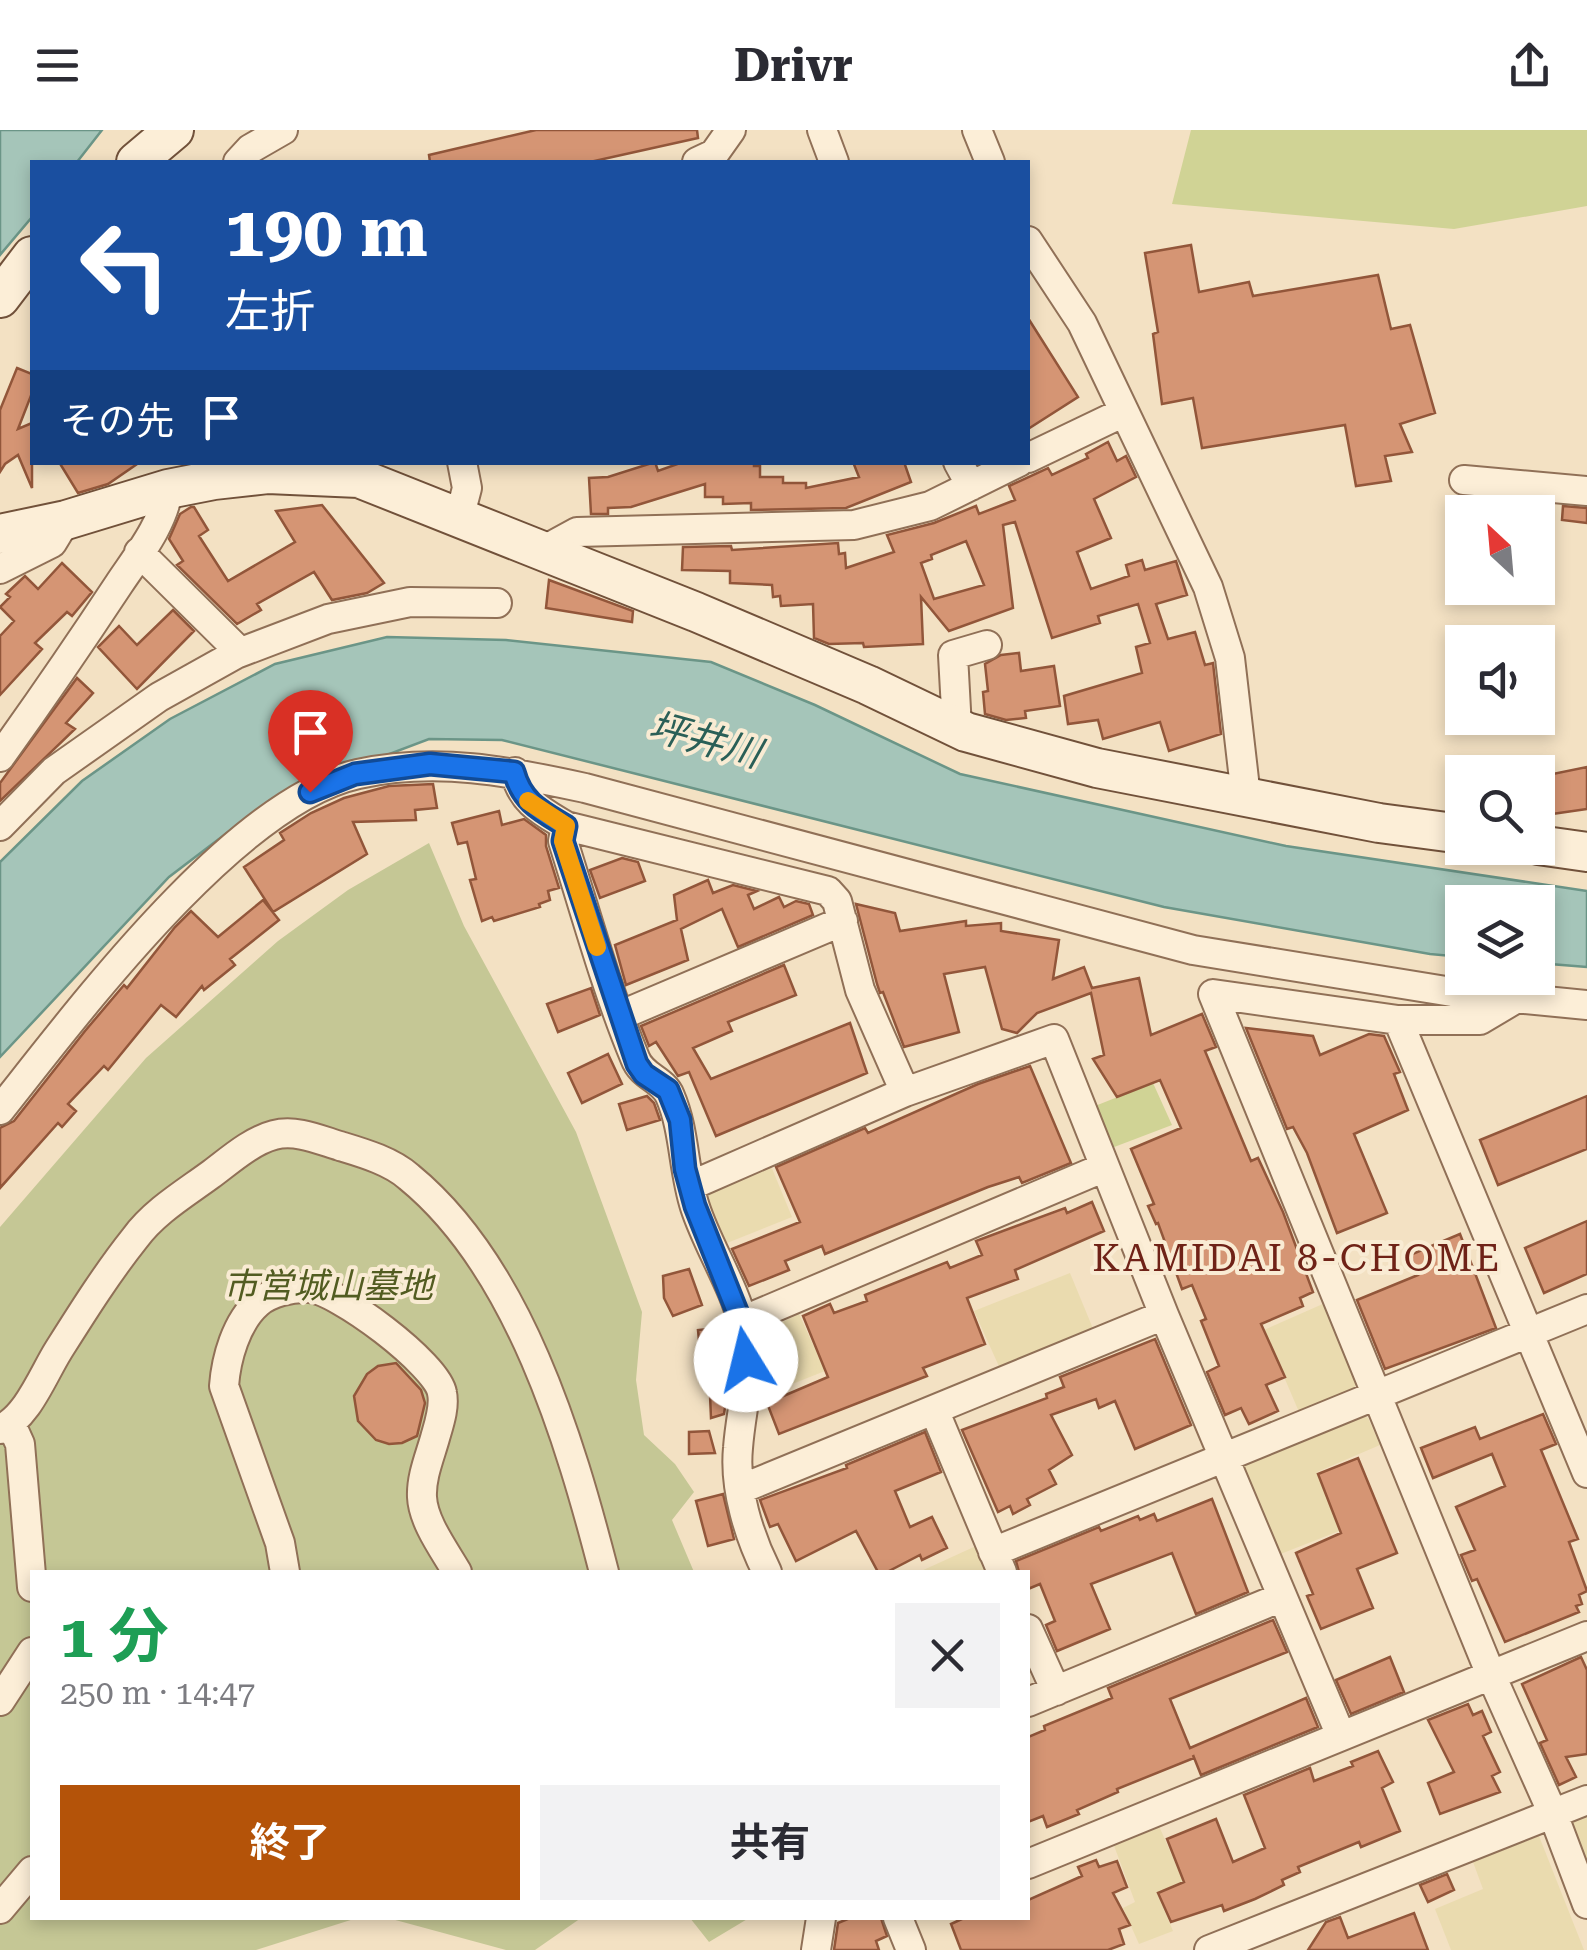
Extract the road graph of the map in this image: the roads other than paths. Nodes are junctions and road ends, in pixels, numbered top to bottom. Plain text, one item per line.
1 (174, 130) edge
2 (283, 130) edge
3 (822, 130) edge
4 (977, 130) edge
5 (730, 146) edge
6 (138, 160) edge
7 (240, 160) edge
8 (700, 160) edge
9 (833, 160) edge
10 (989, 160) edge
11 (1030, 244) edge
12 (30, 259) edge
13 (0, 298) edge
14 (1124, 412) junction
15 (1030, 457) edge
16 (463, 465) edge
17 (1006, 465) edge
18 (965, 474) edge
19 (1464, 480) dead end
20 (168, 489) junction
21 (1587, 492) edge
22 (460, 515) junction
23 (66, 520) junction
24 (0, 534) edge
25 (544, 550) junction
26 (140, 552) junction
27 (0, 569) edge
28 (498, 603) dead end
29 (986, 645) dead end
30 (240, 652) junction
31 (958, 728) junction
32 (0, 757) edge
33 (514, 772) junction
34 (1246, 797) junction
35 (0, 826) edge
36 (566, 826) junction
37 (1445, 832) edge
38 (1555, 847) edge
39 (1587, 852) edge
40 (843, 921) junction
41 (1516, 998) junction
42 (1587, 1006) edge
43 (618, 1016) junction
44 (1398, 1020) junction
45 (905, 1092) junction
46 (0, 1110) edge
47 (1104, 1166) junction
48 (690, 1186) junction
49 (1587, 1309) edge
50 (1164, 1315) junction
51 (742, 1322) junction
52 (1528, 1333) junction
53 (1377, 1394) junction
54 (935, 1412) junction
55 (5, 1426) edge
56 (1224, 1457) junction
57 (1587, 1473) edge
58 (740, 1489) junction
59 (997, 1562) edge
60 (31, 1570) edge
61 (285, 1570) edge
62 (456, 1570) edge
63 (603, 1570) edge
64 (766, 1570) edge
65 (1282, 1597) junction
66 (1030, 1632) edge
67 (1587, 1636) edge
68 (30, 1655) edge
69 (1491, 1675) junction
70 (1056, 1690) junction
71 (1030, 1701) edge
72 (0, 1702) edge
73 (1341, 1736) junction
74 (1587, 1800) edge
75 (1553, 1814) junction
76 (1030, 1863) edge
77 (30, 1873) edge
78 (1587, 1904) edge
79 (0, 1909) edge
80 (821, 1920) edge
81 (899, 1920) edge
82 (816, 1950) edge
83 (911, 1950) edge
84 (1209, 1950) edge

1 - 6 street
2 - 7 street
3 - 9 street
4 - 10 street
5 - 8 street
11 - 14 street
12 - 13 street
14 - 15 street
14 - 34 street
16 - 22 street
17 - 18 street
18 - 25 street
19 - 21 street
20 - 22 street
20 - 23 street
20 - 26 street
22 - 25 street
23 - 24 street
23 - 27 street
25 - 31 street
26 - 30 street
26 - 32 street
28 - 30 street
29 - 31 street
30 - 35 street
31 - 34 street
33 - 36 street
33 - 41 street
33 - 46 street
34 - 37 street
36 - 40 street
36 - 43 street
38 - 39 street
40 - 43 street
40 - 45 street
41 - 42 street
41 - 44 street
43 - 48 street
44 - 52 street
44 - 53 street
45 - 47 street
45 - 48 street
47 - 50 street
47 - 51 street
48 - 51 street
49 - 52 street
50 - 54 street
50 - 56 street
51 - 58 street
52 - 53 street
52 - 57 street
53 - 56 street
53 - 69 street
54 - 58 street
54 - 59 street
55 - 60 street
55 - 63 street
56 - 59 street
56 - 65 street
58 - 64 street
61 - 62 street
65 - 70 street
65 - 73 street
66 - 70 street
67 - 69 street
68 - 72 street
69 - 73 street
69 - 75 street
70 - 71 street
73 - 76 street
74 - 75 street
75 - 78 street
75 - 84 street
77 - 79 street
80 - 82 street
81 - 83 street

